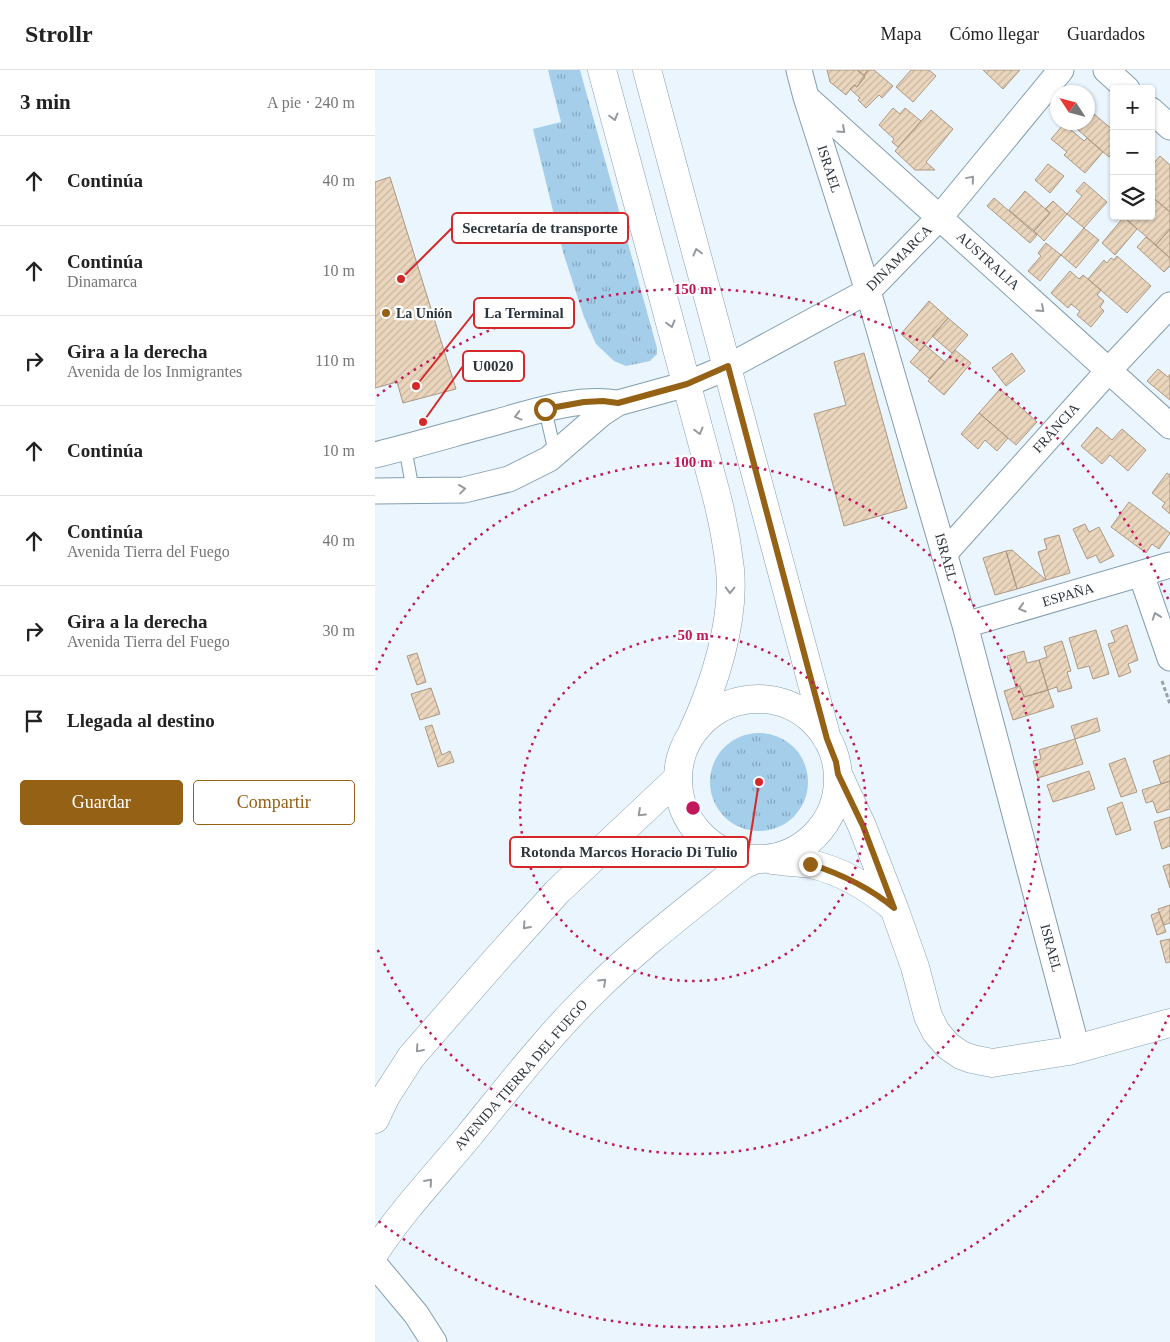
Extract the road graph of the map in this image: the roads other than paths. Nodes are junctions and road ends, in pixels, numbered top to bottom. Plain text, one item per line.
1 (601, 70) edge
2 (647, 70) edge
3 (799, 70) edge
4 (1061, 70) edge
5 (1106, 70) edge
6 (1123, 85) edge
7 (806, 97) junction
8 (1155, 114) edge
9 (1170, 127) edge
10 (940, 217) junction
11 (868, 291) junction
12 (1170, 305) edge
13 (728, 366) junction
14 (1109, 370) junction
15 (687, 384) junction
16 (618, 403) junction
17 (545, 409) junction
18 (1170, 426) edge
19 (405, 447) junction
20 (555, 453) junction
21 (375, 456) edge
22 (375, 491) edge
23 (413, 491) junction
24 (945, 554) junction
25 (1170, 565) edge
26 (1141, 574) junction
27 (965, 625) junction
28 (1170, 658) edge
29 (692, 733) junction
30 (827, 739) junction
31 (838, 774) junction
32 (677, 779) junction
33 (761, 859) junction
34 (894, 908) junction
35 (1170, 1022) edge
36 (1077, 1049) junction
37 (375, 1118) edge
38 (375, 1252) edge
39 (375, 1265) edge
40 (434, 1342) edge

1 -> 15 street
13 -> 2 street
3 - 7 street, ISRAEL
10 -> 4 street, DINAMARCA
5 - 6 street
7 -> 10 street, AUSTRALIA
7 - 11 street, ISRAEL
8 - 9 street
10 - 11 street, DINAMARCA
10 -> 14 street, AUSTRALIA
11 - 13 street, DINAMARCA
11 - 24 street, ISRAEL
12 - 14 street, FRANCIA
13 - 15 street, DINAMARCA
13 - 30 street
14 - 18 street, AUSTRALIA
14 - 24 street, FRANCIA
15 - 16 street, DINAMARCA
15 -> 29 street
16 - 17 street
16 - 20 street
17 -> 19 street
17 - 20 lane
19 - 21 street
19 - 23 lane
23 -> 20 street
22 - 23 street
24 - 27 street, ISRAEL
25 - 26 street, ESPAÑA
26 -> 27 street, ESPAÑA
28 -> 26 street
27 - 36 street, ISRAEL
29 - 30 street
29 - 32 street
30 - 31 street
31 - 33 street
31 - 34 street
32 - 33 street
32 -> 37 street
33 - 34 street
38 -> 33 street, AVENIDA TIERRA DEL FUEGO
34 - 36 street
35 - 36 street
39 - 40 street

